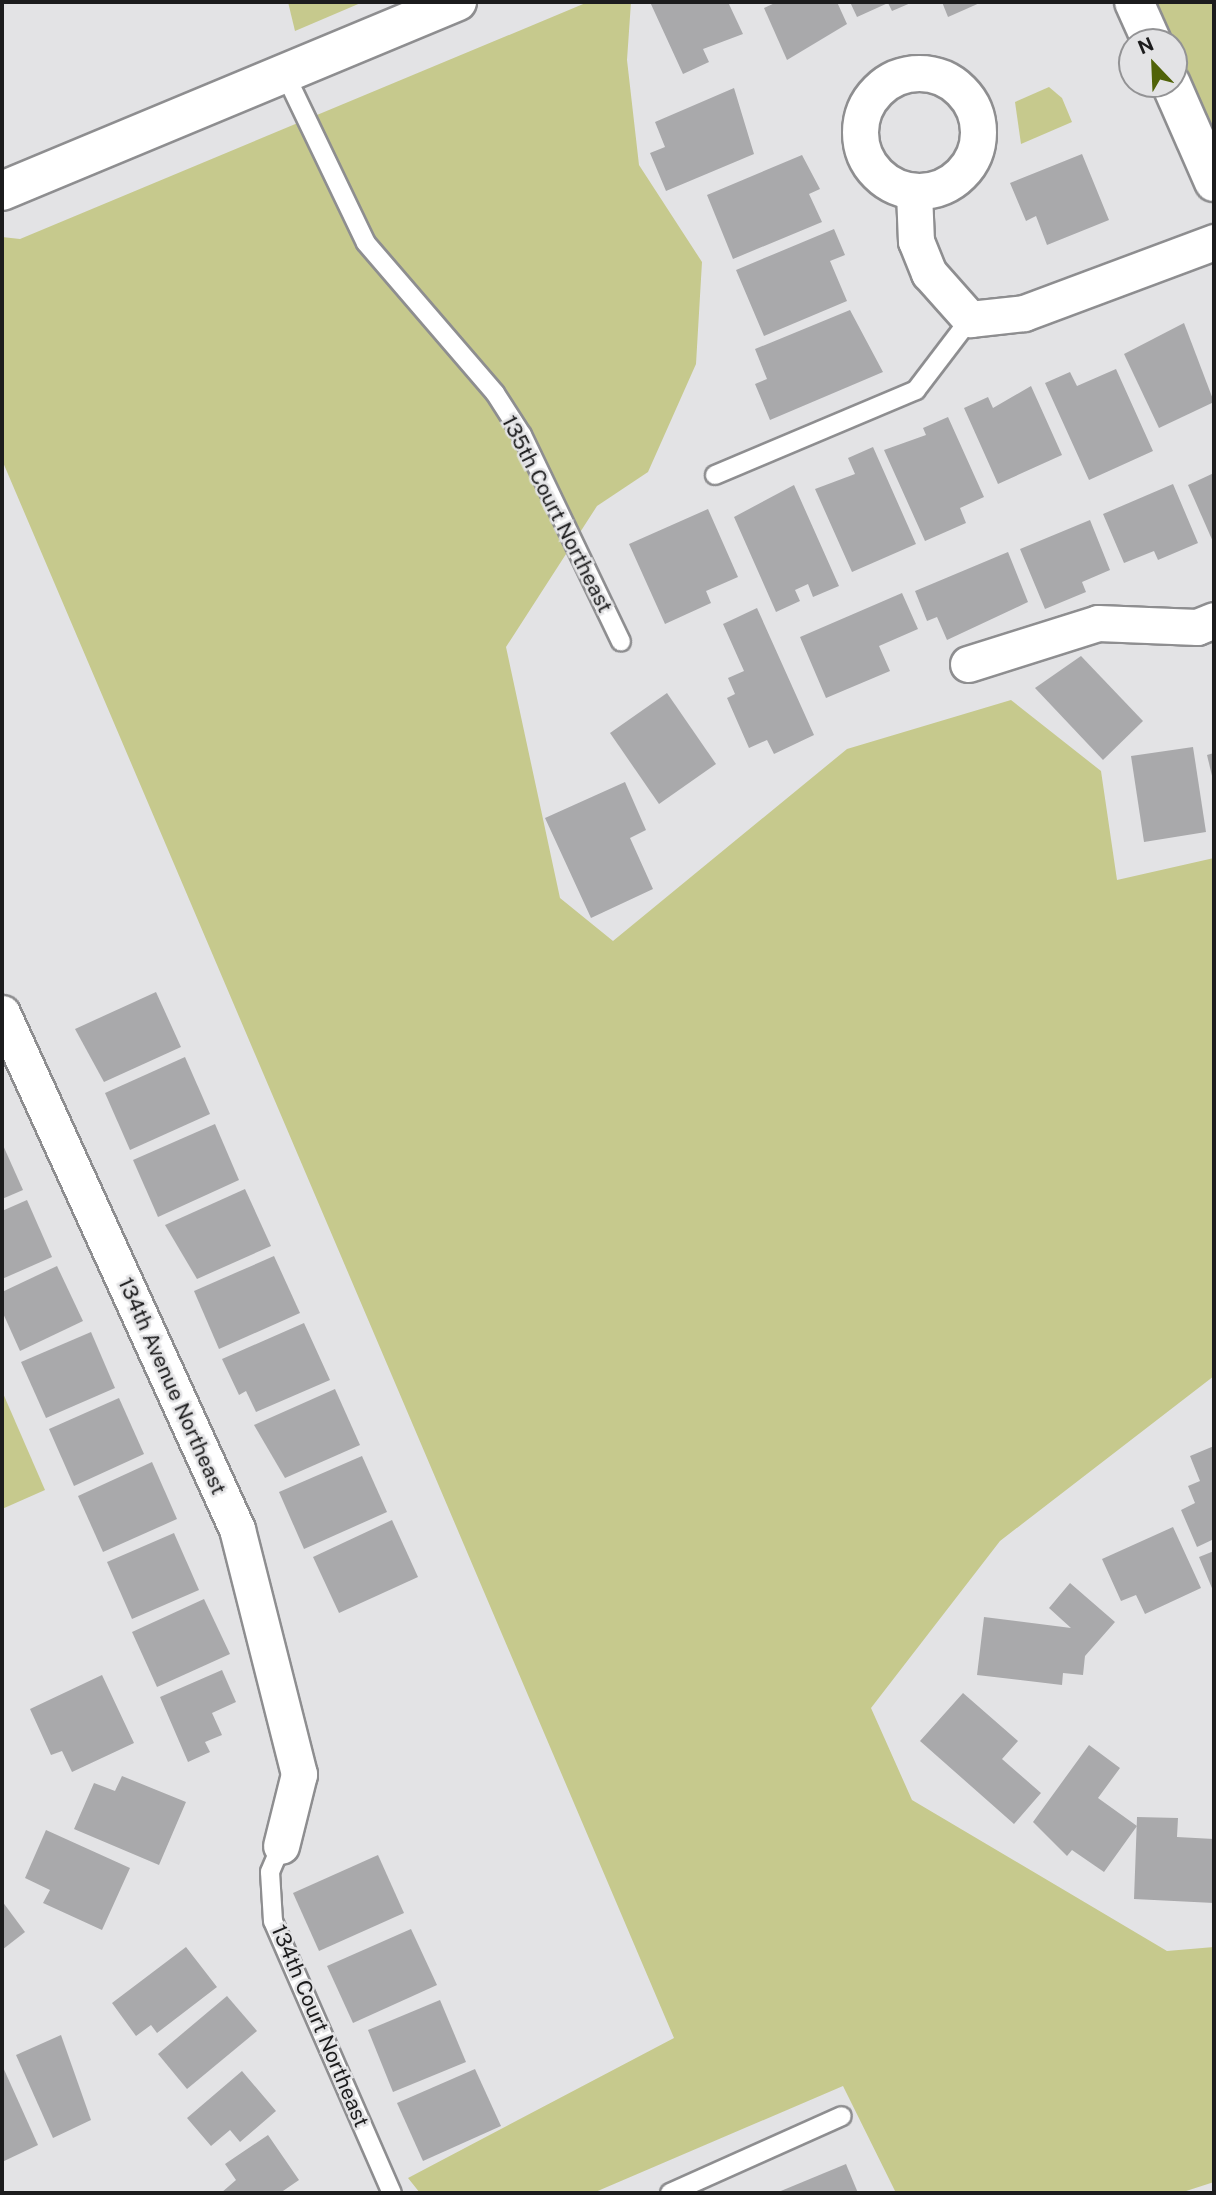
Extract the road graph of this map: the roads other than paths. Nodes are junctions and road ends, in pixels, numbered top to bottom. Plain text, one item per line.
1 (457, 2) edge
2 (1134, 2) edge
3 (1146, 28) edge
4 (285, 74) junction
5 (1177, 98) edge
6 (1214, 182) edge
7 (2, 191) edge
8 (914, 192) dead end
9 (1214, 242) edge
10 (970, 319) junction
11 (715, 475) dead end
12 (1214, 620) edge
13 (621, 642) dead end
14 (968, 664) dead end
15 (2, 1013) edge
16 (299, 1774) joint
17 (281, 1846) joint
18 (842, 2116) dead end
19 (392, 2193) edge
20 (670, 2193) edge

1 - 4 street
2 - 3 street
4 - 7 street
4 - 13 lane, 135th Court Northeast
5 - 6 street
8 - 10 street
9 - 10 street
10 - 11 lane
12 - 14 street
15 - 16 street, 134th Avenue Northeast
16 - 17 street, 134th Court Northeast
17 - 19 lane, 134th Court Northeast
18 - 20 lane

